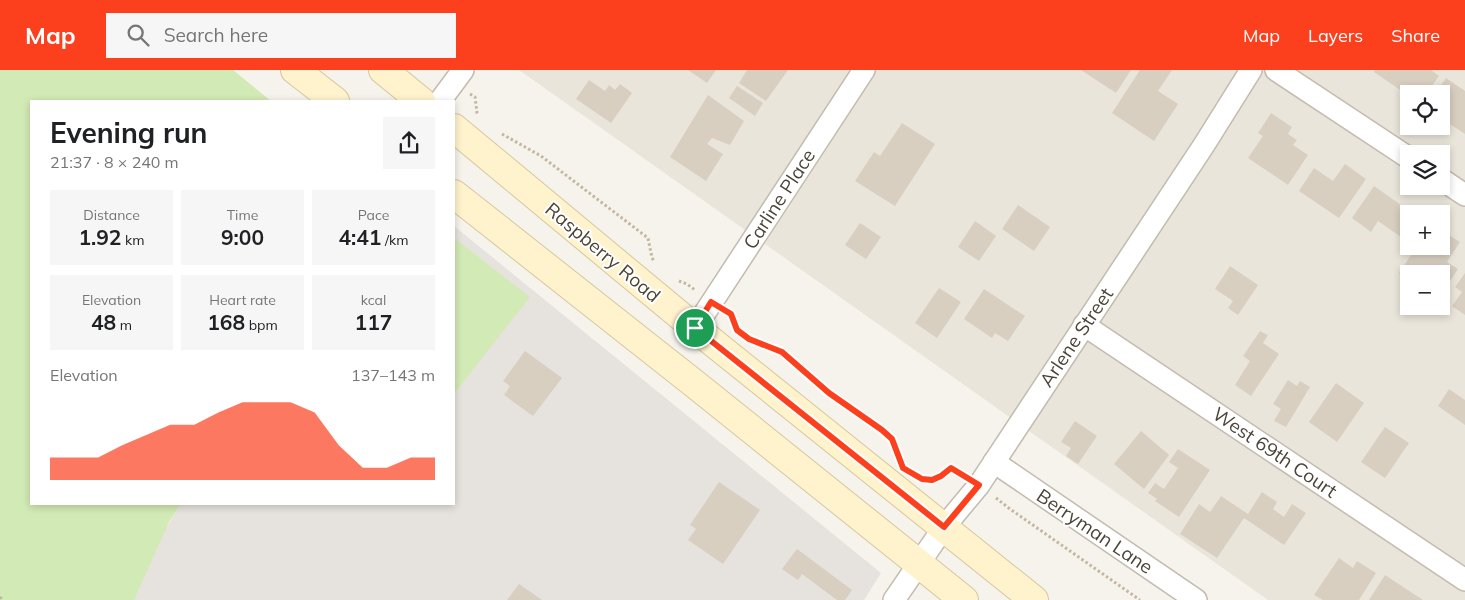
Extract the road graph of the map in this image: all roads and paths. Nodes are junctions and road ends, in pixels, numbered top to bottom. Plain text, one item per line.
1 (295, 70) edge
2 (383, 70) edge
3 (864, 70) edge
4 (1251, 70) edge
5 (1276, 70) edge
6 (459, 76) edge
7 (334, 100) edge
8 (420, 100) edge
9 (441, 100) edge
10 (482, 119) dead end
11 (455, 129) edge
12 (502, 134) dead end
13 (1400, 152) edge
14 (1450, 185) edge
15 (455, 195) edge
16 (1465, 195) edge
17 (657, 265) dead end
18 (673, 280) dead end
19 (711, 302) junction
20 (1084, 324) junction
21 (695, 328) junction
22 (994, 462) junction
23 (903, 468) dead end
24 (916, 476) dead end
25 (979, 485) junction
26 (944, 527) junction
27 (918, 564) junction
28 (1465, 580) edge
29 (0, 597) edge
30 (3, 600) edge
31 (894, 600) edge
32 (964, 600) edge
33 (1034, 600) edge
34 (1140, 600) edge
35 (1196, 600) edge

1 - 7 main road
2 - 8 main road
3 - 19 street, Carline Place
4 - 20 street, Arlene Street
5 - 13 street
6 - 9 street
6 - 10 path
11 - 21 main road, Raspberry Road
12 - 17 path
14 - 16 street
15 - 27 main road
18 - 19 path
19 - 21 street, Carline Place
19 - 23 path
20 - 22 street, Arlene Street
20 - 28 street, West 69th Court
21 - 26 main road, Raspberry Road
22 - 25 street, Arlene Street
22 - 35 street, Berryman Lane
24 - 25 path
25 - 26 street, Arlene Street
25 - 34 path
26 - 27 street, Arlene Street
26 - 33 main road, Raspberry Road
27 - 31 street, Arlene Street
27 - 32 main road
29 - 30 path

